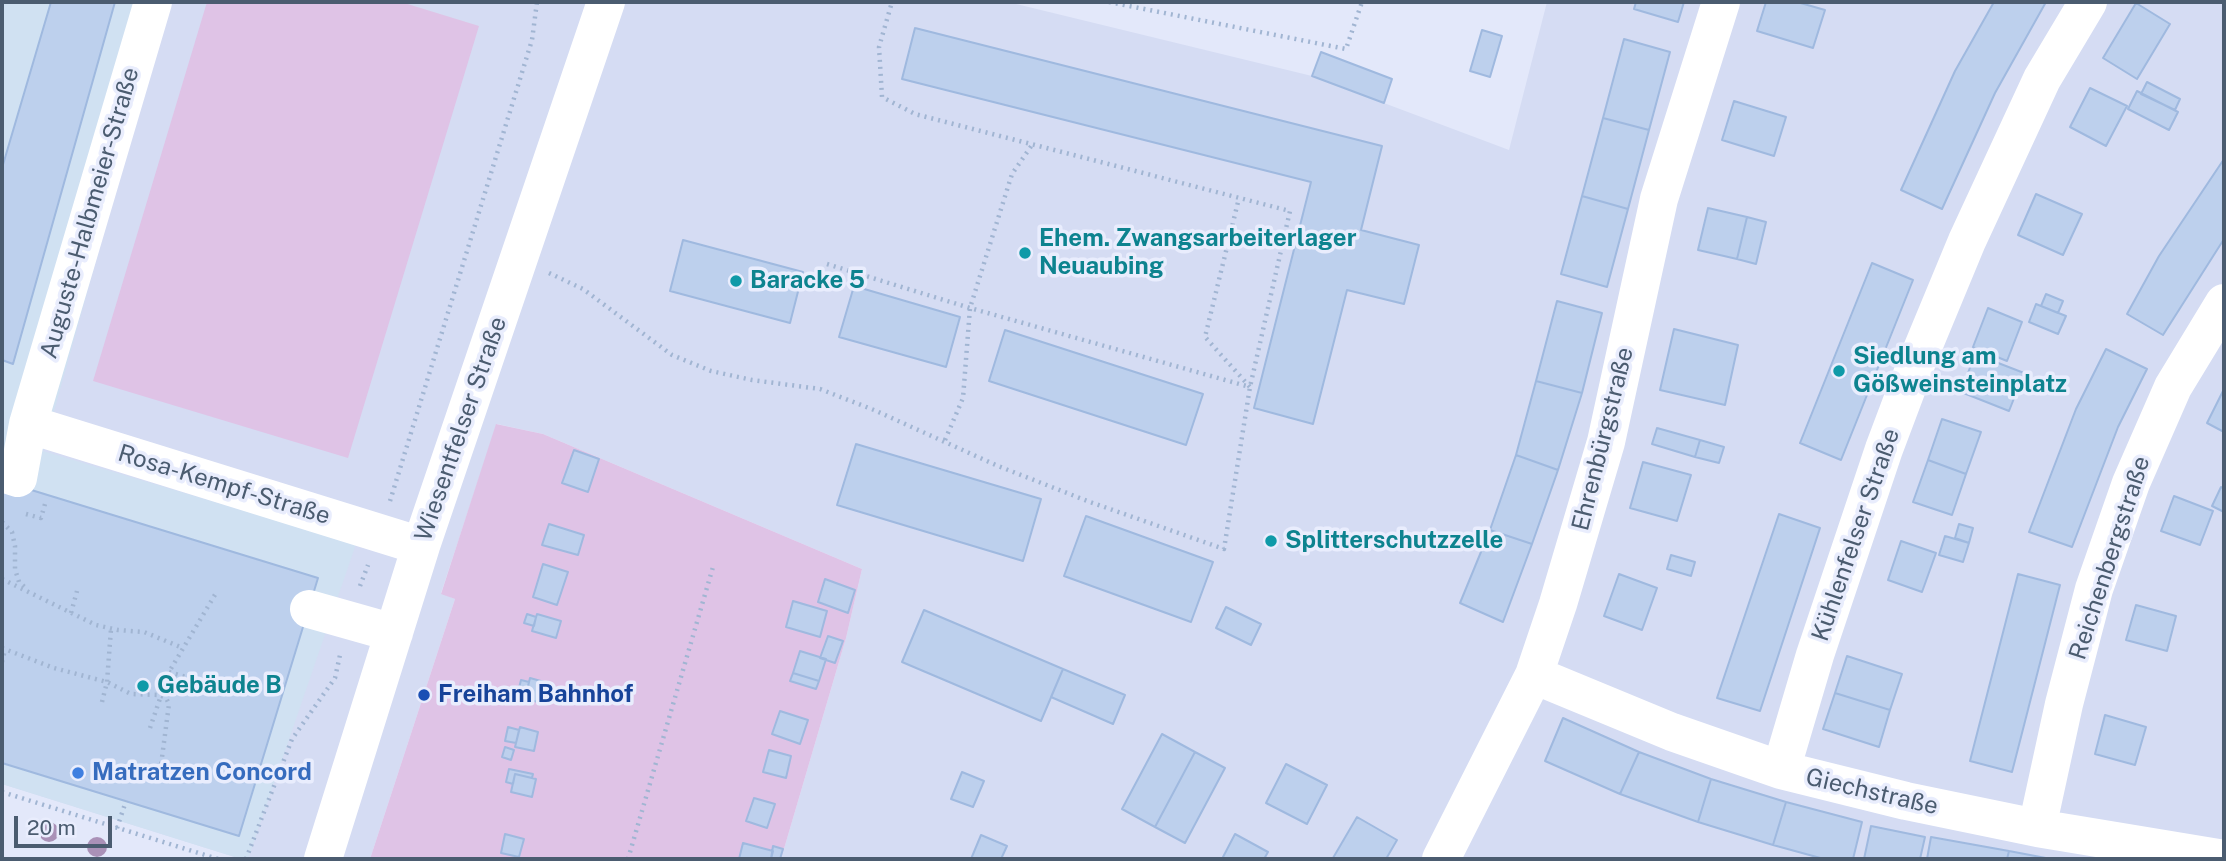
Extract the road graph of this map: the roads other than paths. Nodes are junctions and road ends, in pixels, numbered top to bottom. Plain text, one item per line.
1 (153, 2) edge
2 (1721, 2) edge
3 (2088, 2) edge
4 (602, 3) edge
5 (2224, 303) edge
6 (28, 424) junction
7 (10, 476) edge
8 (421, 546) junction
9 (309, 609) dead end
10 (394, 633) junction
11 (1534, 675) junction
12 (1781, 770) junction
13 (2037, 828) junction
14 (323, 859) edge
15 (1441, 859) edge
16 (2224, 859) edge

1 - 6 street, Auguste-Halbmeier-Straße
2 - 11 street, Ehrenbürgstraße
3 - 12 street, Kühlenfelser Straße
4 - 8 street, Wiesentfelser Straße
5 - 13 street, Reichenbergstraße
6 - 7 street, Auguste-Halbmeier-Straße
6 - 8 street, Rosa-Kempf-Straße
8 - 10 street, Wiesentfelser Straße
9 - 10 street
10 - 14 street, Wiesentfelser Straße
11 - 12 street, Giechstraße
11 - 15 street, Ehrenbürgstraße
12 - 13 street, Giechstraße
13 - 16 street, Giechstraße

